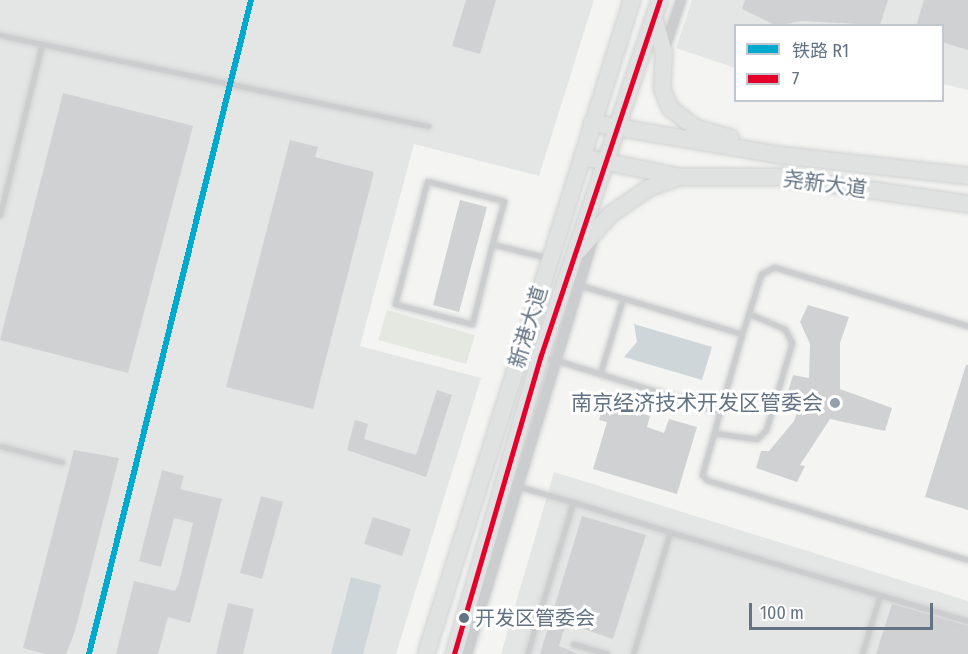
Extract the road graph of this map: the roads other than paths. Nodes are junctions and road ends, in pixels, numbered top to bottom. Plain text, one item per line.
1 (632, 0) edge
2 (660, 0) edge
3 (681, 0) edge
4 (654, 18) junction
5 (0, 35) edge
6 (42, 44) junction
7 (664, 52) junction
8 (592, 123) junction
9 (428, 126) dead end
10 (617, 130) junction
11 (780, 155) junction
12 (582, 157) junction
13 (606, 163) junction
14 (968, 176) edge
15 (680, 177) junction
16 (968, 204) edge
17 (0, 215) edge
18 (594, 233) junction
19 (492, 244) junction
20 (574, 256) junction
21 (550, 259) junction
22 (572, 282) junction
23 (623, 298) junction
24 (749, 314) junction
25 (968, 326) edge
26 (742, 334) junction
27 (548, 358) junction
28 (600, 374) junction
29 (720, 411) junction
30 (714, 433) junction
31 (0, 446) edge
32 (62, 462) dead end
33 (511, 484) junction
34 (573, 502) junction
35 (670, 532) junction
36 (968, 560) edge
37 (880, 595) junction
38 (968, 621) edge
39 (573, 644) dead end
40 (426, 654) edge
41 (454, 654) edge
42 (467, 654) edge
43 (527, 654) edge
44 (607, 654) edge
45 (633, 654) edge
46 (862, 654) edge

1 - 8 main road, 新港大道
2 - 4 main road, 新港大道
3 - 7 street
4 - 7 main road, 尧新大道
4 - 10 main road, 新港大道
5 - 6 lane
6 - 9 lane
6 - 17 lane
7 - 11 main road, 尧新大道
8 - 10 main road, 尧新大道
8 - 12 main road, 新港大道
10 - 11 main road, 尧新大道
10 - 13 main road, 新港大道
11 - 14 main road, 尧新大道
12 - 13 main road, 尧新大道
12 - 21 main road, 新港大道
13 - 15 main road, 尧新大道
13 - 20 main road, 新港大道
15 - 16 main road, 尧新大道
15 - 18 main road, 尧新大道
18 - 20 main road, 尧新大道
18 - 22 street
19 - 19 lane
19 - 21 lane
20 - 22 main road, 新港大道
21 - 40 main road, 新港大道
22 - 23 lane
22 - 27 main road, 新港大道
23 - 26 lane
23 - 28 lane
24 - 25 lane
24 - 26 lane
24 - 30 lane
26 - 29 lane
27 - 28 lane
27 - 33 main road, 新港大道
28 - 29 lane
29 - 30 lane
30 - 36 lane
31 - 32 lane
33 - 34 lane
33 - 41 main road, 新港大道
33 - 42 street
34 - 35 lane
34 - 43 lane
35 - 37 lane
35 - 45 lane
37 - 38 lane
37 - 46 lane
39 - 44 lane

